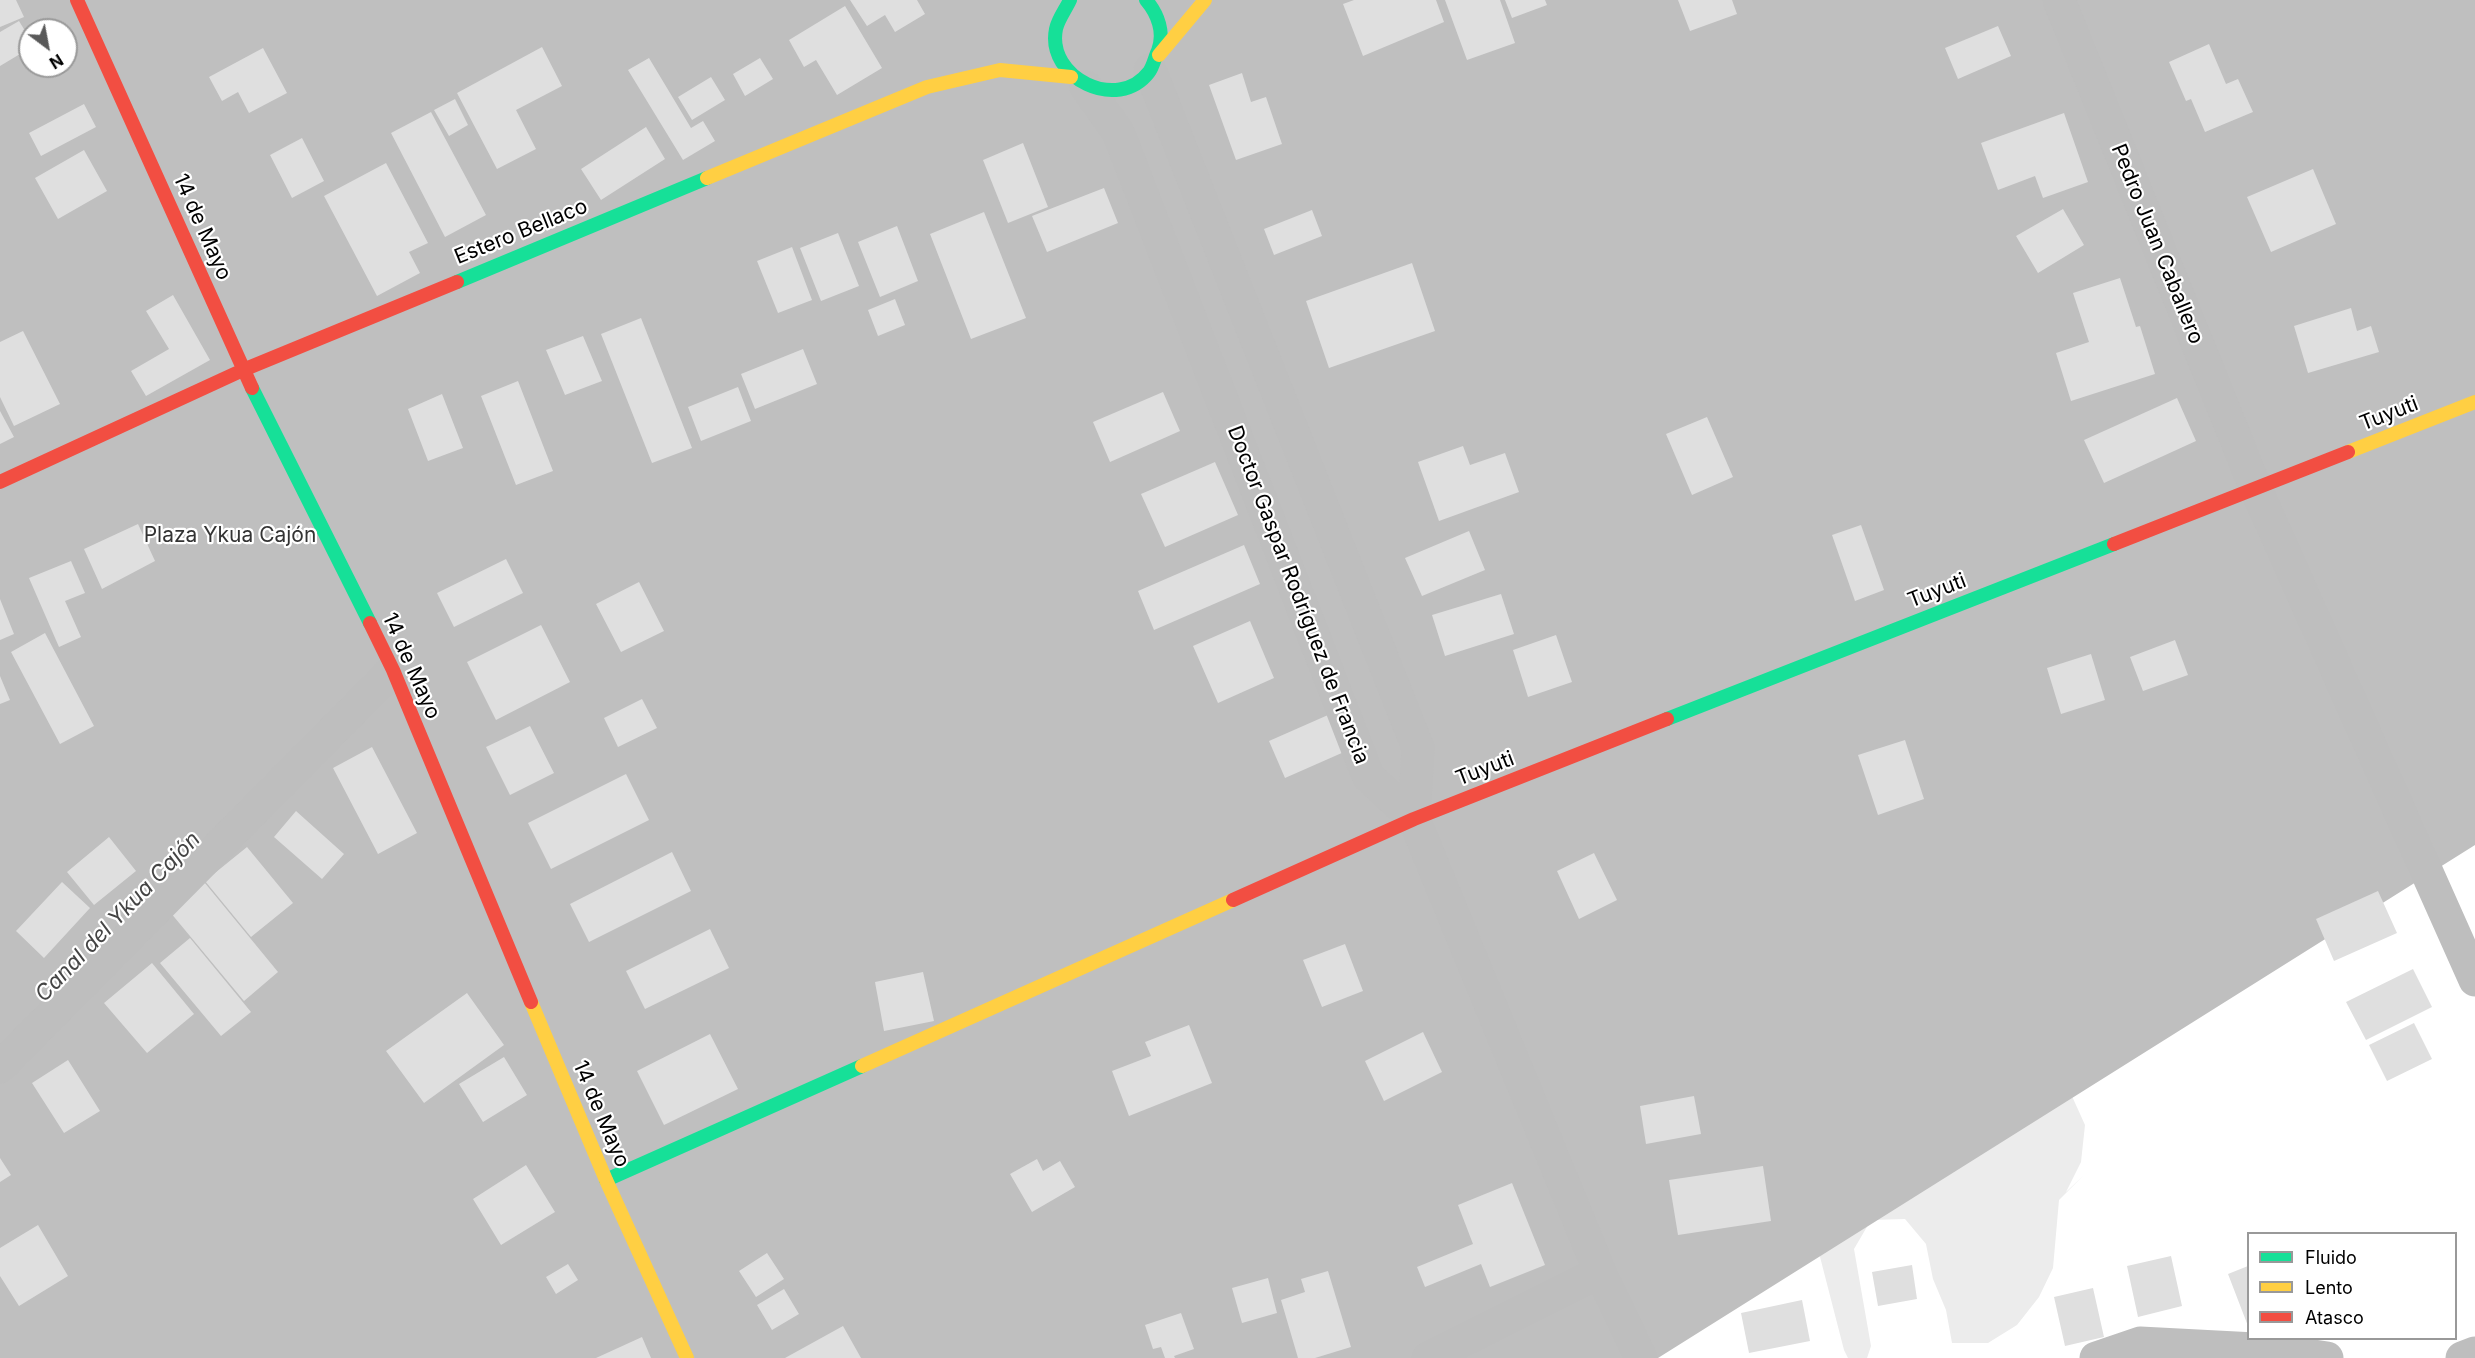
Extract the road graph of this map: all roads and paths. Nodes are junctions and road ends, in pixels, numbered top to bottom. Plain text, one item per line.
1 (77, 0) edge
2 (1146, 0) edge
3 (1205, 0) edge
4 (2059, 0) edge
5 (1065, 2) edge
6 (1015, 59) dead end
7 (1155, 62) junction
8 (1000, 70) junction
9 (1079, 82) junction
10 (243, 370) junction
11 (2475, 402) edge
12 (0, 482) edge
13 (2256, 489) junction
14 (393, 670) junction
15 (1414, 819) junction
16 (2475, 980) edge
17 (0, 1067) edge
18 (606, 1180) junction
19 (1600, 1272) junction
20 (2475, 1353) edge
21 (687, 1358) edge
22 (1428, 1358) edge
23 (1641, 1358) edge
24 (2096, 1358) edge
25 (2326, 1358) edge
26 (2462, 1358) edge

1 - 10 street, 14 de Mayo
2 - 7 street
3 - 7 street
4 - 13 street, Pedro Juan Caballero
5 - 9 street
6 - 8 street
7 - 9 street, Estero Bellaco
7 - 15 street
8 - 9 street, Estero Bellaco
8 - 10 street, Estero Bellaco
9 - 15 street, Doctor Gaspar Rodríguez de Francia
10 - 12 street, Estero Bellaco
10 - 14 street, 14 de Mayo
11 - 13 street, Tuyuti
13 - 15 street, Tuyuti
13 - 16 street, Pedro Juan Caballero
14 - 17 street
14 - 18 street, 14 de Mayo
15 - 18 street, Tuyuti
15 - 19 street
18 - 21 street, 14 de Mayo
19 - 22 street
19 - 23 street
20 - 26 street
24 - 25 street

